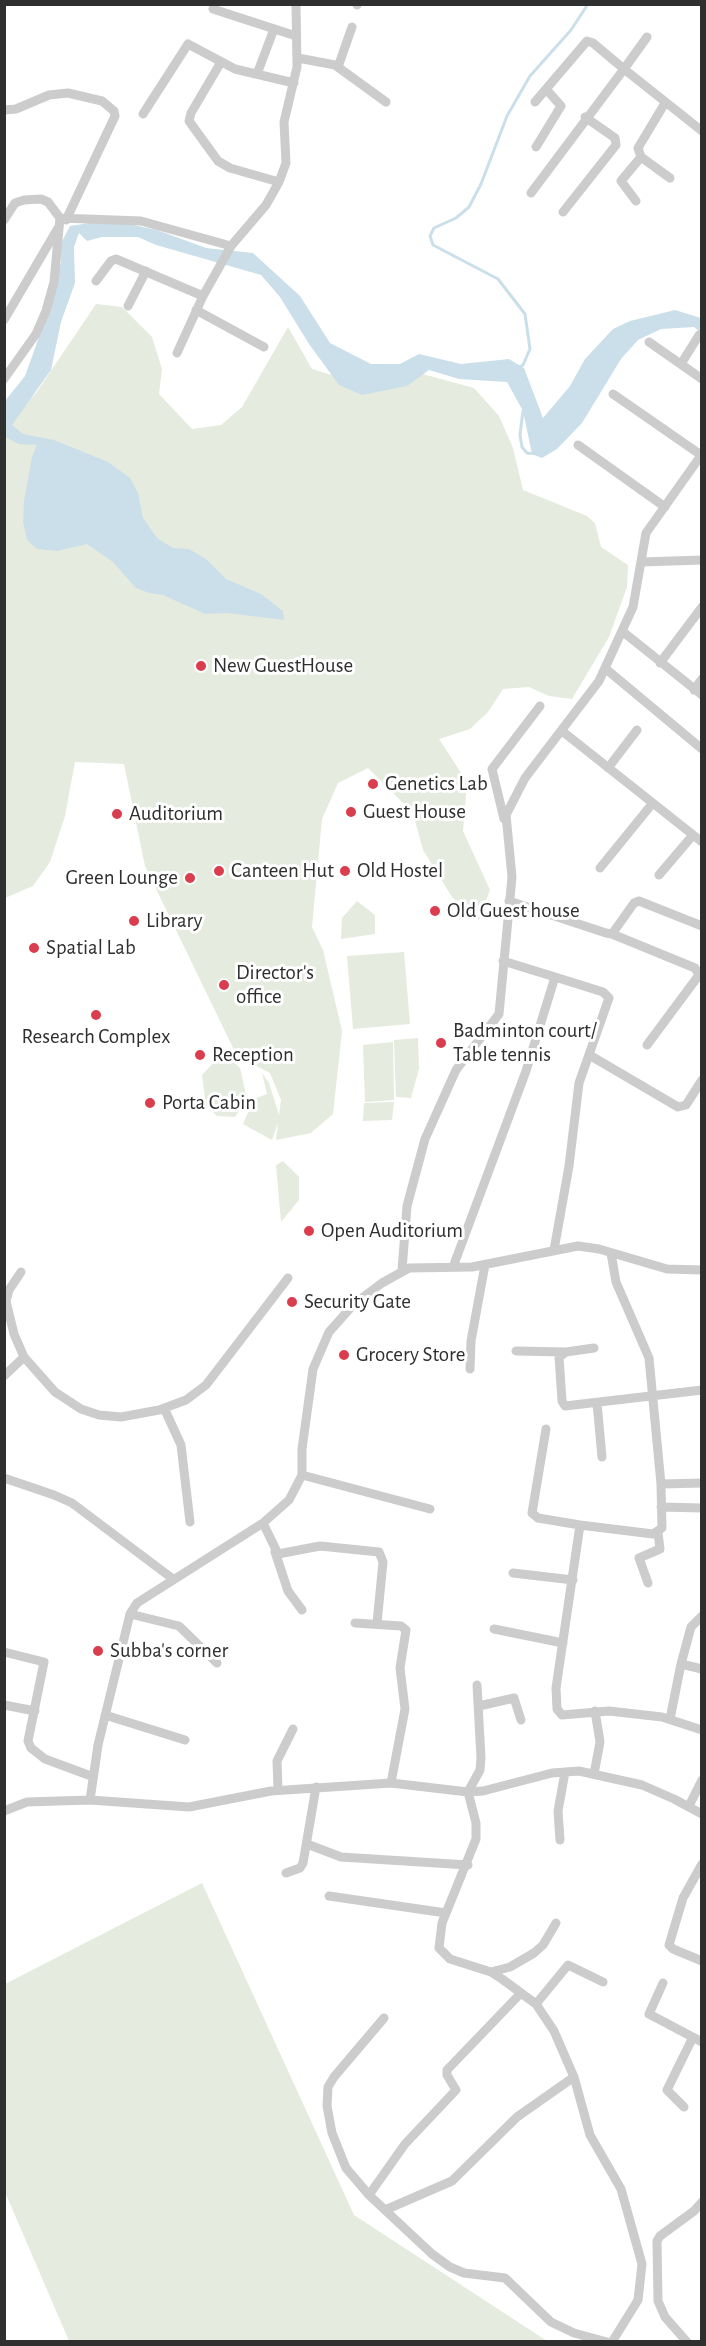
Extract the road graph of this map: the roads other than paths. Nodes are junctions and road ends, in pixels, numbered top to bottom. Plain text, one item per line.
1 (296, 4) edge
2 (213, 9) dead end
3 (352, 27) dead end
4 (274, 29) junction
5 (296, 36) junction
6 (647, 37) dead end
7 (298, 58) junction
8 (221, 62) junction
9 (338, 67) junction
10 (624, 69) junction
11 (257, 74) junction
12 (294, 83) junction
13 (546, 89) junction
14 (387, 102) dead end
15 (535, 102) dead end
16 (665, 103) junction
17 (4, 110) edge
18 (143, 114) dead end
19 (585, 117) junction
20 (702, 131) edge
21 (536, 147) dead end
22 (641, 157) junction
23 (670, 178) dead end
24 (279, 182) junction
25 (531, 193) dead end
26 (636, 201) dead end
27 (563, 212) dead end
28 (4, 220) edge
29 (61, 221) junction
30 (230, 247) junction
31 (146, 271) junction
32 (96, 281) dead end
33 (203, 296) junction
34 (128, 306) dead end
35 (196, 310) junction
36 (4, 320) edge
37 (699, 335) dead end
38 (649, 342) dead end
39 (264, 347) dead end
40 (177, 353) dead end
41 (681, 364) junction
42 (4, 379) edge
43 (702, 379) edge
44 (613, 394) dead end
45 (578, 445) dead end
46 (701, 455) edge
47 (665, 507) junction
48 (702, 560) edge
49 (641, 562) junction
50 (702, 608) edge
51 (622, 631) junction
52 (660, 663) junction
53 (606, 669) junction
54 (702, 679) edge
55 (698, 693) edge
56 (540, 705) dead end
57 (637, 730) dead end
58 (562, 731) junction
59 (702, 749) edge
60 (608, 768) junction
61 (652, 804) junction
62 (505, 825) junction
63 (693, 835) junction
64 (702, 842) edge
65 (600, 868) dead end
66 (659, 875) dead end
67 (509, 901) junction
68 (702, 926) edge
69 (612, 934) junction
70 (504, 961) junction
71 (555, 977) junction
72 (646, 1045) dead end
73 (591, 1056) junction
74 (701, 1083) edge
75 (554, 1250) junction
76 (611, 1253) junction
77 (485, 1265) junction
78 (453, 1267) junction
79 (402, 1270) junction
80 (702, 1270) edge
81 (21, 1272) dead end
82 (288, 1278) dead end
83 (594, 1348) dead end
84 (516, 1351) dead end
85 (566, 1352) junction
86 (24, 1357) junction
87 (470, 1369) dead end
88 (7, 1374) edge
89 (702, 1390) edge
90 (652, 1397) junction
91 (597, 1403) junction
92 (164, 1408) junction
93 (546, 1429) dead end
94 (602, 1457) dead end
95 (302, 1475) junction
96 (4, 1478) edge
97 (702, 1483) edge
98 (661, 1484) junction
99 (661, 1507) junction
100 (702, 1508) edge
101 (429, 1509) dead end
102 (190, 1522) dead end
103 (263, 1523) junction
104 (580, 1525) junction
105 (658, 1533) junction
106 (275, 1552) junction
107 (513, 1573) dead end
108 (173, 1579) junction
109 (573, 1580) junction
110 (648, 1583) dead end
111 (302, 1610) dead end
112 (130, 1614) junction
113 (702, 1616) edge
114 (355, 1623) dead end
115 (377, 1623) junction
116 (494, 1629) dead end
117 (563, 1643) junction
118 (4, 1652) edge
119 (217, 1663) dead end
120 (681, 1664) junction
121 (702, 1669) edge
122 (477, 1685) dead end
123 (4, 1705) edge
124 (479, 1706) junction
125 (35, 1711) junction
126 (595, 1711) junction
127 (105, 1715) junction
128 (670, 1719) junction
129 (521, 1720) dead end
130 (293, 1729) dead end
131 (702, 1730) edge
132 (185, 1740) dead end
133 (565, 1772) junction
134 (594, 1774) junction
135 (91, 1776) junction
136 (702, 1780) edge
137 (391, 1782) junction
138 (316, 1787) junction
139 (278, 1790) junction
140 (468, 1792) junction
141 (90, 1800) junction
142 (689, 1806) junction
143 (6, 1807) edge
144 (702, 1814) edge
145 (560, 1840) dead end
146 (308, 1844) junction
147 (702, 1864) edge
148 (468, 1865) junction
149 (286, 1874) dead end
150 (329, 1896) dead end
151 (446, 1913) junction
152 (556, 1923) dead end
153 (702, 1961) edge
154 (491, 1972) junction
155 (603, 1982) dead end
156 (663, 1983) dead end
157 (521, 1993) junction
158 (536, 2004) junction
159 (384, 2018) dead end
160 (697, 2040) edge
161 (574, 2077) junction
162 (684, 2107) dead end
163 (369, 2195) junction
164 (702, 2202) edge
165 (385, 2210) junction
166 (650, 2278) junction
167 (608, 2342) edge
168 (612, 2342) edge
169 (687, 2342) edge

1 - 5 street
2 - 4 street
3 - 9 street
4 - 5 street
4 - 11 street
5 - 7 street
6 - 10 street
7 - 9 street
7 - 12 street
8 - 11 street
8 - 18 street
8 - 24 street
9 - 14 street
10 - 13 street
10 - 16 street
10 - 19 street
11 - 12 street
12 - 24 street
13 - 15 street
13 - 21 street
16 - 20 street
16 - 22 street
17 - 29 street
19 - 25 street
19 - 27 street
22 - 23 street
22 - 26 street
24 - 30 street
28 - 29 street
29 - 30 street
29 - 36 street
29 - 42 street
30 - 33 street
31 - 32 street
31 - 33 street
31 - 34 street
33 - 35 street
35 - 39 street
35 - 40 street
37 - 41 street
38 - 41 street
41 - 43 street
44 - 46 street
45 - 47 street
46 - 47 street
47 - 49 street
48 - 49 street
49 - 51 street
50 - 52 street
51 - 52 street
51 - 53 street
52 - 55 street
53 - 58 street
53 - 59 street
54 - 55 street
56 - 62 street
57 - 60 street
58 - 60 street
58 - 62 street
60 - 61 street
61 - 63 street
61 - 65 street
62 - 67 street
63 - 64 street
63 - 66 street
67 - 69 street
67 - 70 street
68 - 69 street
69 - 72 street
70 - 71 street
70 - 79 street
71 - 73 street
71 - 78 street
73 - 74 street
73 - 75 street
75 - 76 street
75 - 77 street
76 - 80 street
76 - 90 street
77 - 78 street
77 - 87 street
78 - 79 street
79 - 95 street
81 - 86 street
82 - 92 street
83 - 85 street
84 - 85 street
85 - 91 street
86 - 88 street
86 - 92 street
89 - 90 street
90 - 91 street
90 - 98 street
91 - 94 street
92 - 102 street
93 - 104 street
95 - 101 street
95 - 103 street
96 - 108 street
97 - 98 street
98 - 99 street
99 - 100 street
99 - 105 street
103 - 106 street
103 - 108 street
104 - 105 street
104 - 109 street
105 - 110 street
106 - 111 street
106 - 115 street
107 - 109 street
108 - 112 street
109 - 117 street
112 - 119 street
112 - 127 street
113 - 120 street
114 - 115 street
115 - 137 street
116 - 117 street
117 - 126 street
118 - 125 street
120 - 121 street
120 - 128 street
122 - 124 street
123 - 125 street
124 - 129 street
124 - 140 street
125 - 135 street
126 - 128 street
126 - 134 street
127 - 132 street
127 - 135 street
128 - 131 street
130 - 139 street
133 - 134 street
133 - 140 street
133 - 145 street
134 - 142 street
135 - 141 street
136 - 142 street
137 - 138 street
137 - 140 street
138 - 139 street
138 - 146 street
139 - 141 street
140 - 148 street
141 - 143 street
142 - 144 street
146 - 148 street
146 - 149 street
147 - 153 street
148 - 151 street
150 - 151 street
151 - 154 street
152 - 154 street
154 - 157 street
155 - 158 street
156 - 160 street
157 - 158 street
157 - 163 street
158 - 161 street
159 - 163 street
160 - 162 street
161 - 165 street
161 - 166 street
163 - 165 street
164 - 166 street
165 - 167 street
166 - 168 street
166 - 169 street

